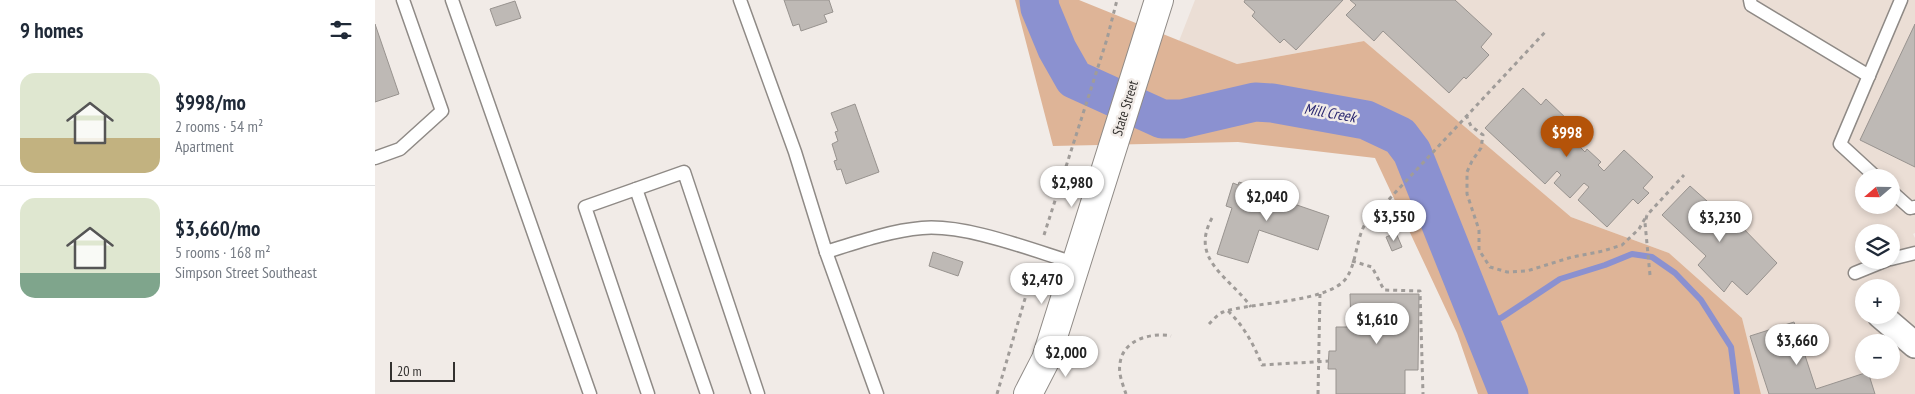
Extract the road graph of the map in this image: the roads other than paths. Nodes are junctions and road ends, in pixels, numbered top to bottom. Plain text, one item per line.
1 (403, 0) edge
2 (452, 0) edge
3 (740, 0) edge
4 (1159, 0) edge
5 (1749, 0) edge
6 (1901, 0) edge
7 (1869, 76) junction
8 (375, 158) edge
9 (1867, 169) edge
10 (637, 189) junction
11 (1900, 199) edge
12 (1915, 207) edge
13 (826, 252) junction
14 (1915, 253) edge
15 (1900, 257) edge
16 (1078, 264) junction
17 (1863, 269) edge
18 (1855, 272) dead end
19 (1890, 324) edge
20 (1915, 345) edge
21 (1046, 359) junction
22 (590, 394) edge
23 (648, 394) edge
24 (707, 394) edge
25 (759, 394) edge
26 (877, 394) edge
27 (1027, 394) edge
28 (1043, 394) edge

1 - 8 lane
2 - 22 lane
3 - 13 lane
4 - 16 main road, State Street
5 - 7 lane
6 - 7 lane
7 - 9 lane
10 - 23 lane
10 - 24 lane
10 - 25 lane
11 - 12 lane
13 - 16 lane
13 - 26 lane
14 - 15 lane
16 - 21 main road, State Street
17 - 18 lane
19 - 20 street
21 - 27 main road, State Street
21 - 28 main road, State Street

